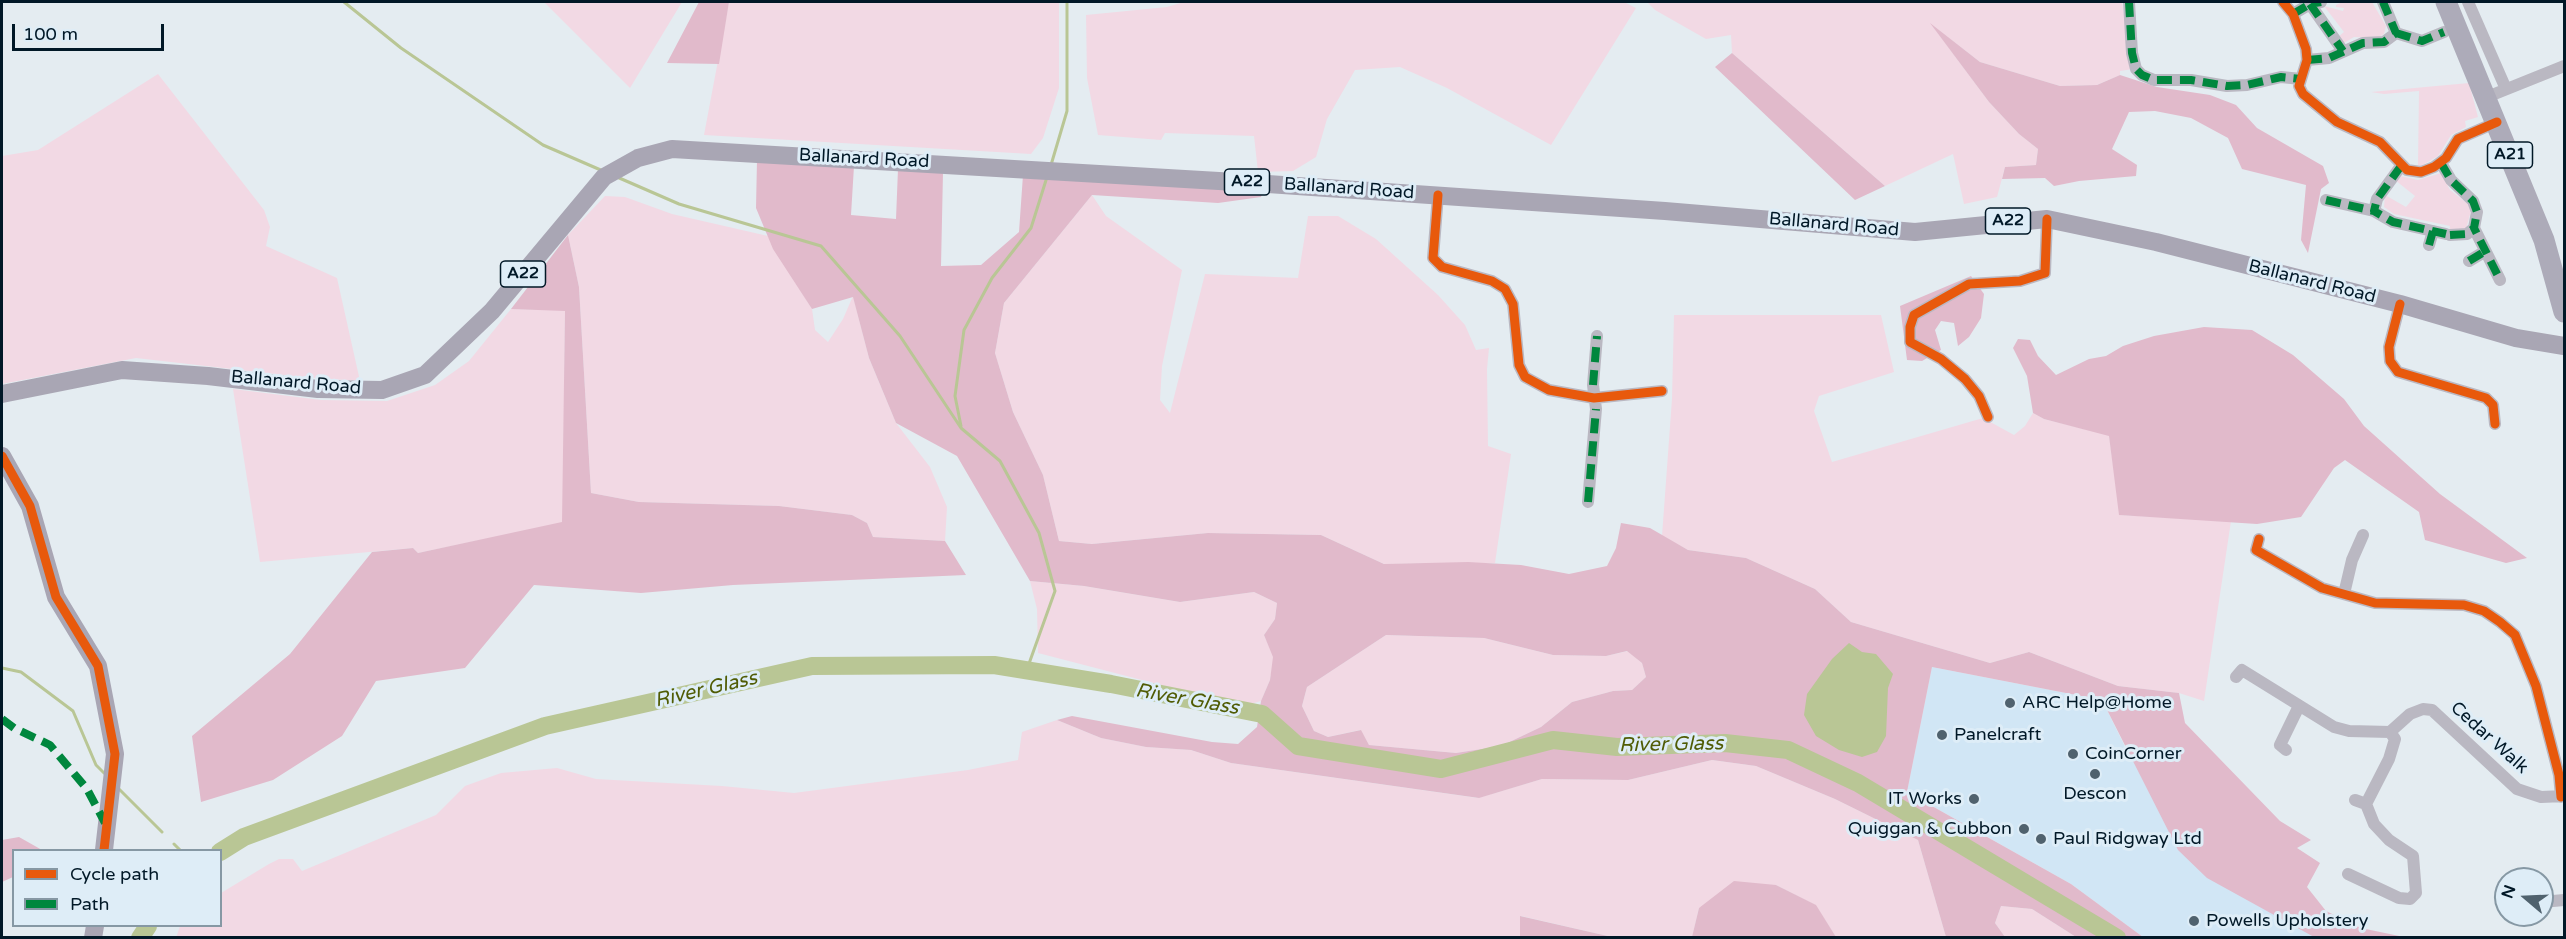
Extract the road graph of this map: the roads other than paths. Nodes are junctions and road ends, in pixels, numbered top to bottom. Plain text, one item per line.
1 (2129, 2) edge
2 (2283, 2) edge
3 (2383, 2) edge
4 (2446, 2) edge
5 (2468, 2) edge
6 (2315, 3) edge
7 (2293, 14) junction
8 (2396, 33) junction
9 (2437, 33) dead end
10 (2343, 51) junction
11 (2307, 60) junction
12 (2565, 66) edge
13 (2301, 79) junction
14 (2496, 93) junction
15 (2497, 122) junction
16 (2441, 163) junction
17 (2402, 166) junction
18 (1438, 195) junction
19 (2326, 200) dead end
20 (2374, 211) junction
21 (2047, 219) junction
22 (2474, 228) junction
23 (2433, 231) junction
24 (2429, 245) dead end
25 (2484, 252) junction
26 (2469, 261) dead end
27 (2500, 280) dead end
28 (2400, 304) junction
29 (2565, 312) edge
30 (1597, 336) dead end
31 (2565, 346) edge
32 (1662, 391) dead end
33 (2, 394) edge
34 (1594, 398) junction
35 (1988, 417) dead end
36 (2495, 424) dead end
37 (2, 456) edge
38 (1588, 502) dead end
39 (2363, 535) dead end
40 (2259, 539) dead end
41 (2344, 594) junction
42 (2236, 677) dead end
43 (2299, 706) junction
44 (2390, 732) junction
45 (2280, 746) dead end
46 (2563, 796) edge
47 (104, 849) edge
48 (2348, 874) dead end

1 - 13 street
2 - 7 street
3 - 8 street
4 - 14 highway, A21
5 - 14 street
6 - 7 street
6 - 10 street
7 - 11 street
8 - 9 street
8 - 10 street
10 - 11 street
11 - 13 street
12 - 14 street
13 - 17 street
14 - 15 highway, A21
15 - 16 street
15 - 29 highway, A21
16 - 17 street
16 - 22 street
17 - 20 street
18 - 21 main road, Ballanard Road / A22
18 - 33 main road, Ballanard Road / A22
18 - 34 street
19 - 20 street
20 - 23 street
21 - 28 main road, Ballanard Road / A22
21 - 35 street
22 - 23 street
22 - 25 street
23 - 24 street
25 - 26 street
25 - 27 street
28 - 31 main road, Ballanard Road / A22
28 - 36 street
30 - 34 street
32 - 34 street
34 - 38 street
37 - 47 main road
39 - 41 street
40 - 41 street
41 - 46 street
42 - 43 street
43 - 44 street
43 - 45 street
44 - 46 street, Cedar Walk
44 - 48 street

